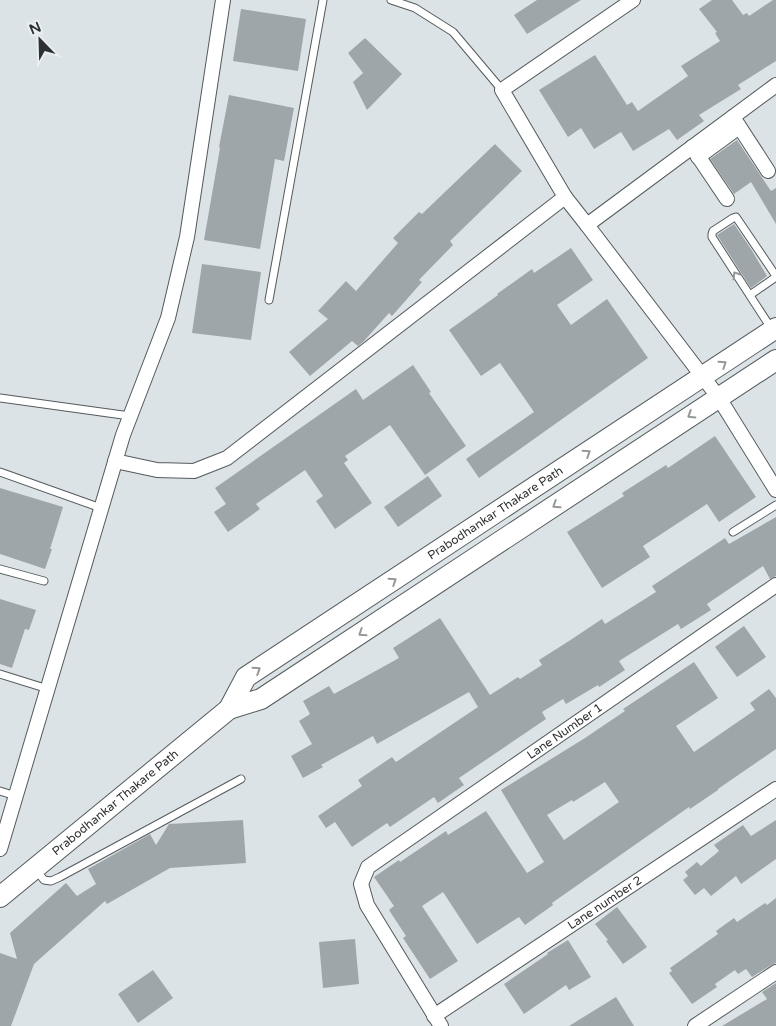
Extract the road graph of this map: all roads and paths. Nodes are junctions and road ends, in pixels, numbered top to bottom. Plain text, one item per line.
1 (223, 0) edge
2 (323, 0) edge
3 (391, 0) edge
4 (633, 0) edge
5 (776, 85) edge
6 (502, 90) junction
7 (736, 122) junction
8 (695, 152) junction
9 (768, 171) dead end
10 (566, 197) junction
11 (727, 198) dead end
12 (587, 225) junction
13 (776, 277) edge
14 (750, 295) junction
15 (269, 300) dead end
16 (774, 329) edge
17 (776, 360) edge
18 (704, 377) junction
19 (0, 398) edge
20 (719, 398) junction
21 (130, 416) junction
22 (115, 461) junction
23 (0, 472) edge
24 (776, 490) edge
25 (776, 505) edge
26 (101, 508) junction
27 (733, 532) dead end
28 (0, 569) edge
29 (44, 581) dead end
30 (776, 585) edge
31 (0, 674) edge
32 (48, 689) junction
33 (229, 709) junction
34 (241, 779) dead end
35 (776, 789) edge
36 (0, 791) edge
37 (16, 796) junction
38 (0, 849) edge
39 (34, 868) junction
40 (1, 894) edge
41 (776, 972) edge
42 (437, 1021) edge
43 (695, 1026) edge

1 - 21 street
2 - 15 lane
3 - 6 lane
4 - 6 street
5 - 7 street
6 - 10 street
7 - 8 street
7 - 9 street
8 - 11 street
8 - 12 street
10 - 12 street
10 - 22 street
12 - 18 street
13 - 14 lane
14 -> 13 lane
14 - 16 lane
18 -> 16 main road, Prabodhankar Thakare Path
17 - 20 main road, Prabodhankar Thakare Path
18 - 20 street
33 -> 18 main road, Prabodhankar Thakare Path
19 - 21 lane
20 - 24 street
20 -> 33 main road, Prabodhankar Thakare Path
21 - 22 street
22 - 26 street
23 - 26 lane
25 - 27 lane
26 - 32 street
28 - 29 lane
30 - 42 street, Lane Number 1
31 - 32 lane
32 - 37 street
33 - 39 main road, Prabodhankar Thakare Path
34 - 39 lane
35 - 42 street, Lane number 2
36 - 37 lane
37 - 38 street
39 - 40 main road, Prabodhankar Thakare Path
41 - 43 street

